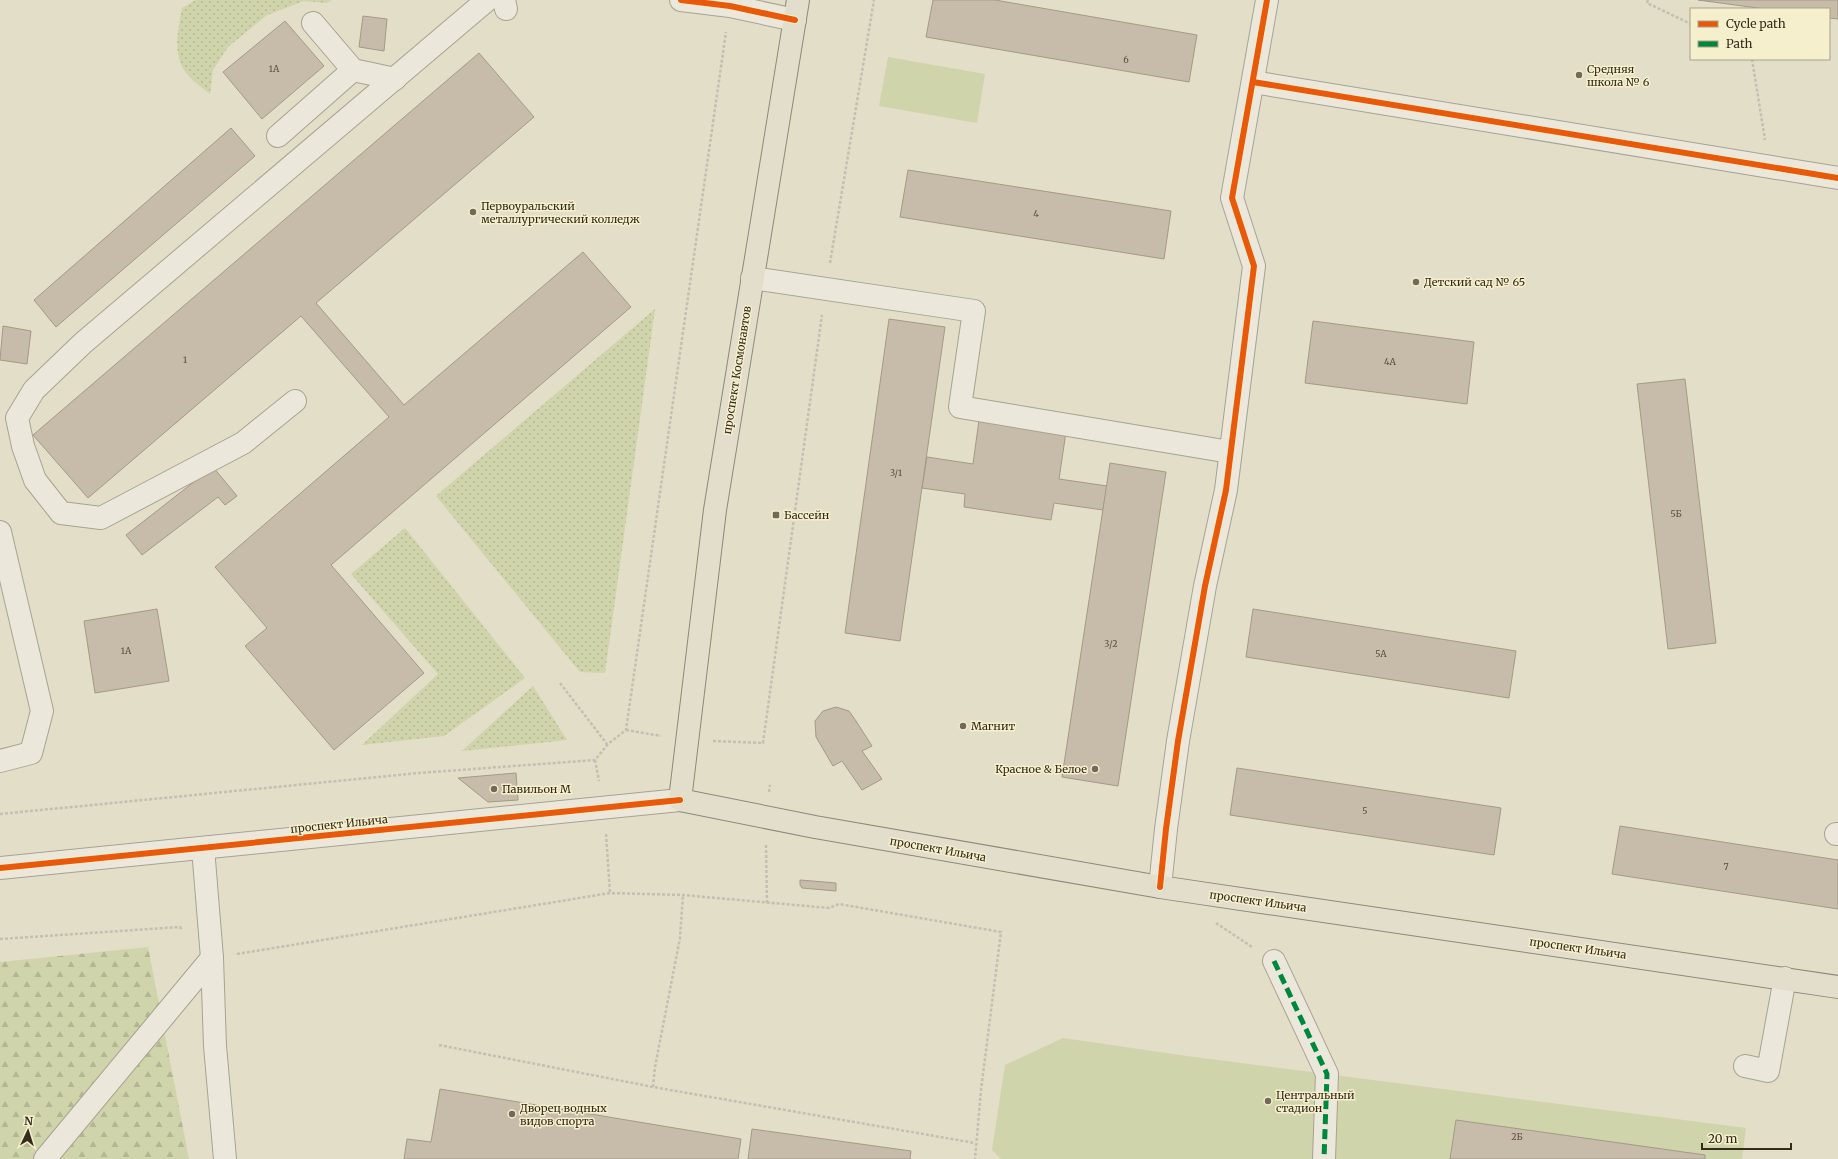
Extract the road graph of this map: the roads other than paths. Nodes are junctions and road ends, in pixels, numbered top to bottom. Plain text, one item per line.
1 (681, 0) edge
2 (1267, 0) edge
3 (499, 3) edge
4 (796, 10) edge
5 (314, 23) dead end
6 (353, 70) junction
7 (395, 79) junction
8 (1253, 82) junction
9 (278, 136) dead end
10 (1838, 178) edge
11 (752, 278) junction
12 (295, 401) dead end
13 (1230, 452) junction
14 (0, 532) edge
15 (0, 761) edge
16 (680, 800) junction
17 (203, 848) junction
18 (0, 868) edge
19 (1160, 887) junction
20 (212, 958) junction
21 (1274, 961) dead end
22 (1785, 978) junction
23 (1838, 987) edge
24 (1745, 1066) dead end
25 (45, 1159) edge
26 (225, 1159) edge
27 (1324, 1159) edge

1 - 4 street
2 - 8 street
3 - 7 street
4 - 11 main road, проспект Космонавтов
5 - 6 street
6 - 7 street
6 - 9 street
7 - 12 street
8 - 10 street
8 - 13 street
11 - 13 street
11 - 16 main road, проспект Космонавтов
13 - 19 street
14 - 15 street
16 - 17 street, проспект Ильича
16 - 19 main road, проспект Ильича
17 - 18 street, проспект Ильича
17 - 20 street
19 - 22 main road, проспект Ильича
20 - 25 street
20 - 26 street
21 - 27 street
22 - 23 main road, проспект Ильича
22 - 24 street

